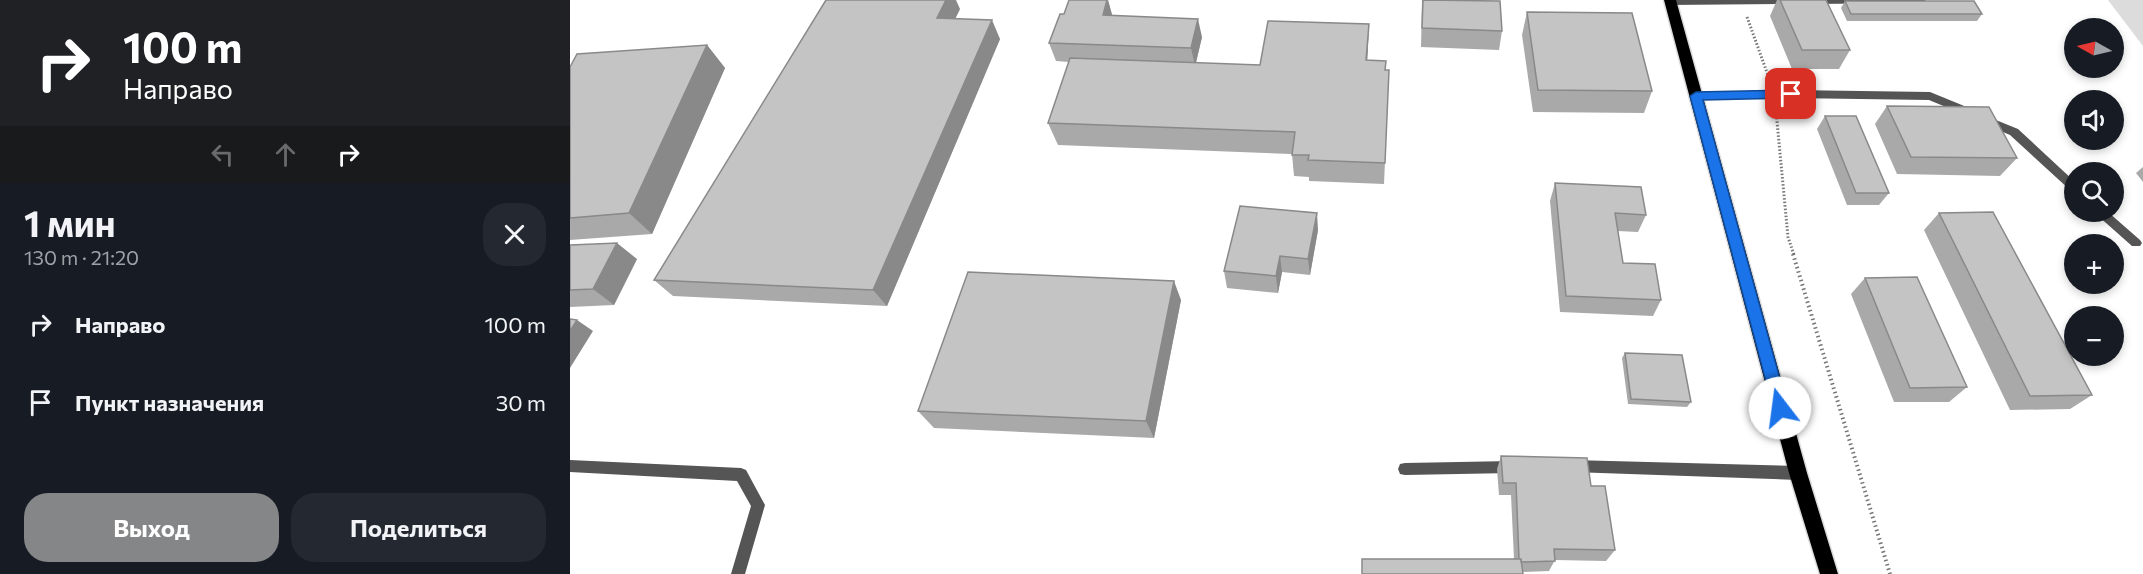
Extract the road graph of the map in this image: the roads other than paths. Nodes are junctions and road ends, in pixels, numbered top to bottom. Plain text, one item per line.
1 (1921, 0) edge
2 (1670, 1) edge
3 (1696, 96) junction
4 (2064, 178) edge
5 (2113, 222) edge
6 (2136, 243) dead end
7 (570, 466) edge
8 (1557, 466) edge
9 (1522, 467) edge
10 (1405, 469) dead end
11 (1798, 473) junction
12 (738, 574) edge
13 (1829, 574) edge

1 - 2 street
2 - 3 main road
3 - 4 street
3 - 11 main road
5 - 6 street
7 - 12 street
8 - 11 street
9 - 10 street
11 - 13 main road

